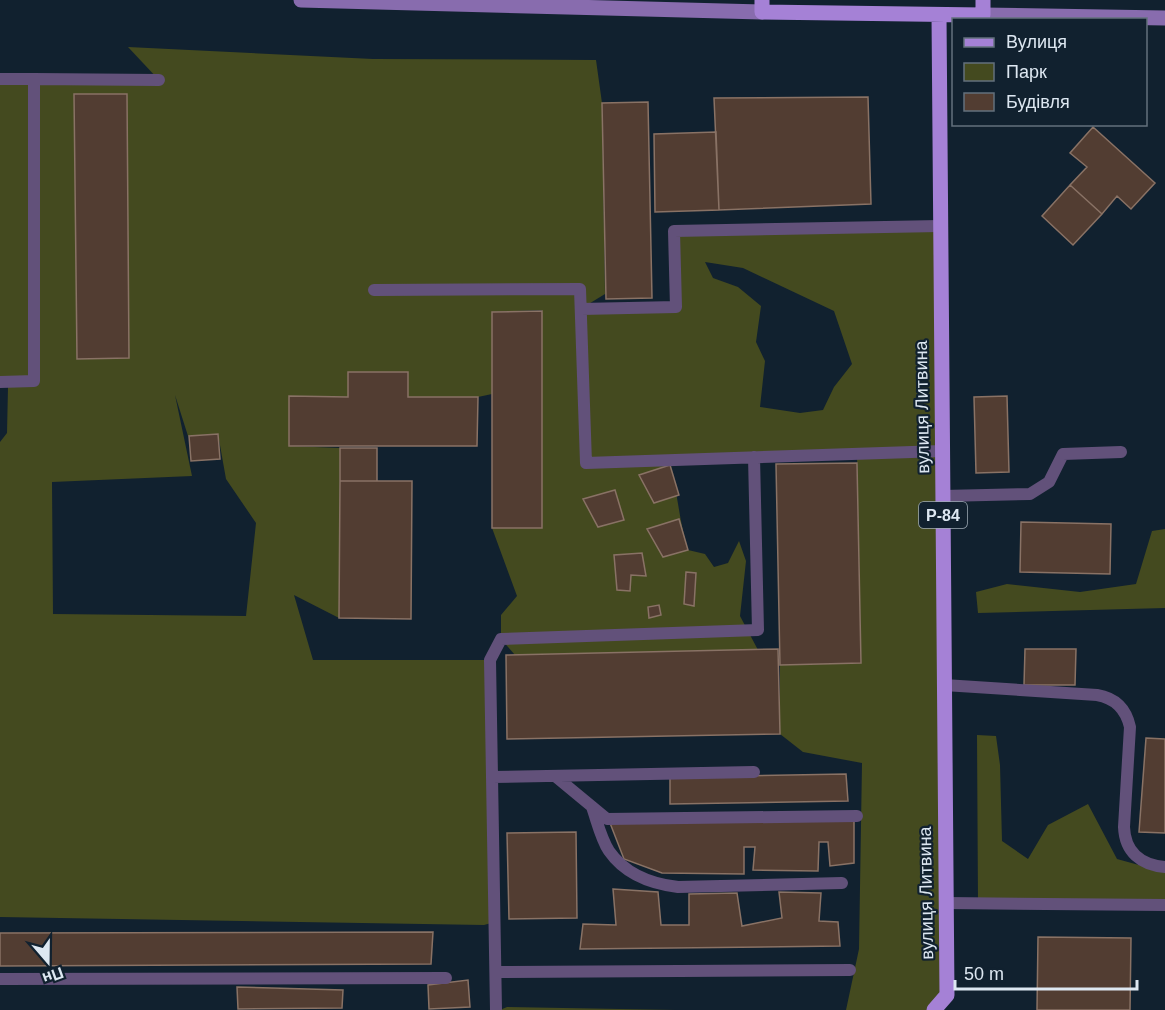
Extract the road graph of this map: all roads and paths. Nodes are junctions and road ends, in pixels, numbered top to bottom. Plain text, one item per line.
1 (301, 0) edge
2 (762, 6) edge
3 (983, 8) edge
4 (939, 15) junction
5 (1165, 18) edge
6 (0, 79) edge
7 (34, 79) junction
8 (159, 80) dead end
9 (940, 226) junction
10 (375, 290) dead end
11 (581, 309) junction
12 (0, 382) edge
13 (942, 451) junction
14 (1121, 452) dead end
15 (754, 457) junction
16 (943, 496) junction
17 (944, 685) junction
18 (754, 772) dead end
19 (555, 776) junction
20 (492, 777) junction
21 (592, 806) junction
22 (857, 816) dead end
23 (1165, 867) edge
24 (842, 883) dead end
25 (946, 903) junction
26 (1165, 905) edge
27 (850, 970) dead end
28 (496, 972) junction
29 (446, 978) dead end
30 (0, 979) edge
31 (947, 1003) edge
32 (496, 1010) edge
33 (934, 1010) edge

1 - 2 street
2 - 4 main road
3 - 4 main road
3 - 5 street
4 - 9 main road, вулиця Литвина / Р-84
6 - 7 lane
7 - 8 lane
7 - 12 lane
9 - 11 lane
9 - 13 main road, вулиця Литвина / Р-84
10 - 11 lane
11 - 15 lane
13 - 15 lane
13 - 16 main road, вулиця Литвина / Р-84
14 - 16 lane
15 - 20 lane
16 - 17 main road, вулиця Литвина / Р-84
17 - 23 lane
17 - 25 main road, вулиця Литвина / Р-84
18 - 19 lane
19 - 20 lane
19 - 21 lane
20 - 28 lane
21 - 22 lane
21 - 24 lane
25 - 26 lane
25 - 31 main road, вулиця Литвина / Р-84
27 - 28 lane
28 - 32 lane
29 - 30 lane
31 - 33 main road, вулиця Литвина / Р-84

